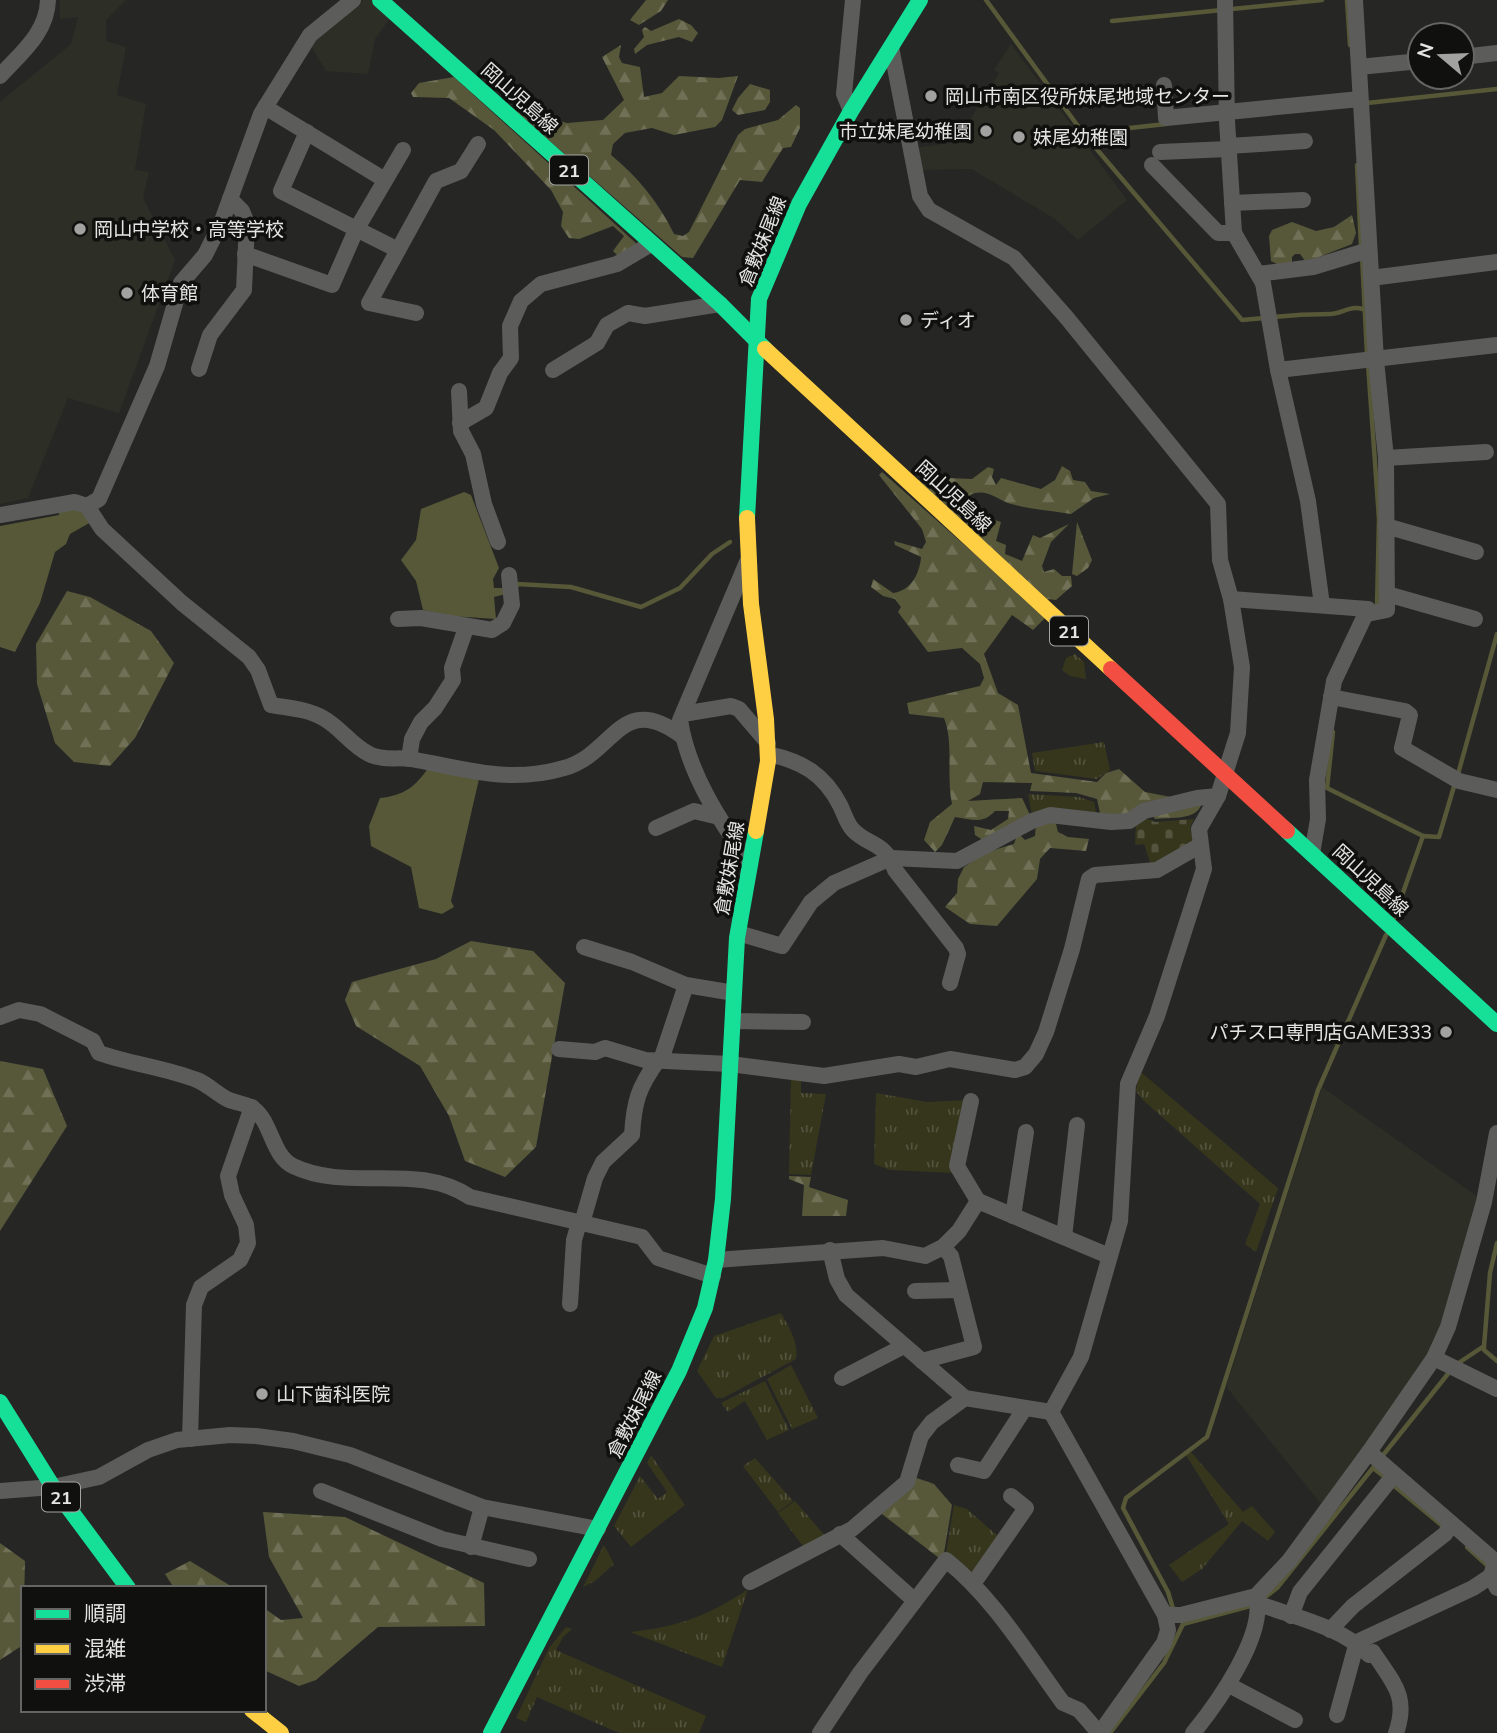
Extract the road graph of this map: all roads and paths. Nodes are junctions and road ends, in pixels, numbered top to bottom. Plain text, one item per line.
1 (48, 0) edge
2 (354, 0) edge
3 (380, 0) edge
4 (853, 0) edge
5 (920, 0) edge
6 (1355, 0) edge
7 (1225, 6) edge
8 (891, 47) junction
9 (1497, 53) edge
10 (1476, 55) edge
11 (1406, 62) edge
12 (1359, 67) junction
13 (0, 76) edge
14 (1164, 85) dead end
15 (1356, 100) junction
16 (265, 107) junction
17 (850, 111) junction
18 (1226, 112) junction
19 (307, 132) junction
20 (1305, 141) dead end
21 (478, 144) dead end
22 (1228, 148) junction
23 (402, 150) dead end
24 (385, 180) junction
25 (230, 199) junction
26 (1303, 200) dead end
27 (1232, 203) junction
28 (356, 230) junction
29 (1234, 233) junction
30 (651, 244) junction
31 (398, 250) junction
32 (1365, 250) junction
33 (245, 254) junction
34 (1497, 262) edge
35 (1258, 274) junction
36 (1371, 278) junction
37 (720, 304) junction
38 (416, 313) dead end
39 (757, 339) junction
40 (1497, 345) edge
41 (1371, 360) junction
42 (199, 369) dead end
43 (553, 370) dead end
44 (1278, 370) junction
45 (459, 391) dead end
46 (460, 423) junction
47 (1486, 453) dead end
48 (1386, 458) junction
49 (87, 506) junction
50 (0, 515) edge
51 (1386, 526) junction
52 (498, 542) dead end
53 (1476, 552) dead end
54 (748, 558) junction
55 (510, 584) dead end
56 (1387, 594) junction
57 (1231, 599) junction
58 (1322, 605) junction
59 (1373, 612) junction
60 (398, 619) dead end
61 (1475, 619) dead end
62 (466, 628) junction
63 (1335, 698) junction
64 (682, 714) junction
65 (682, 736) junction
66 (768, 749) junction
67 (409, 759) junction
68 (1226, 775) junction
69 (1497, 790) edge
70 (1218, 796) junction
71 (719, 817) junction
72 (656, 828) dead end
73 (1199, 846) junction
74 (1312, 854) junction
75 (891, 858) junction
76 (750, 864) junction
77 (738, 933) junction
78 (584, 947) dead end
79 (950, 983) dead end
80 (686, 985) junction
81 (734, 993) junction
82 (0, 1017) edge
83 (733, 1021) junction
84 (803, 1022) dead end
85 (1497, 1024) edge
86 (559, 1049) dead end
87 (659, 1060) junction
88 (730, 1064) junction
89 (971, 1101) dead end
90 (252, 1107) junction
91 (1077, 1125) dead end
92 (1027, 1132) dead end
93 (1497, 1133) edge
94 (978, 1201) junction
95 (1013, 1216) junction
96 (580, 1223) junction
97 (1064, 1237) junction
98 (943, 1247) junction
99 (830, 1250) junction
100 (1109, 1256) junction
101 (714, 1268) junction
102 (959, 1290) junction
103 (915, 1291) dead end
104 (570, 1304) dead end
105 (904, 1346) junction
106 (1434, 1358) junction
107 (922, 1361) junction
108 (842, 1378) dead end
109 (1497, 1389) edge
110 (965, 1398) junction
111 (0, 1402) edge
112 (1025, 1408) junction
113 (1051, 1412) junction
114 (190, 1439) junction
115 (958, 1465) dead end
116 (1383, 1468) junction
117 (53, 1487) junction
118 (0, 1491) edge
119 (321, 1491) dead end
120 (1012, 1496) dead end
121 (482, 1507) junction
122 (598, 1529) junction
123 (1449, 1529) junction
124 (840, 1534) junction
125 (471, 1547) junction
126 (529, 1559) dead end
127 (1493, 1576) edge
128 (750, 1582) dead end
129 (973, 1584) junction
130 (127, 1586) edge
131 (1257, 1599) junction
132 (914, 1600) junction
133 (1171, 1615) junction
134 (1291, 1616) junction
135 (1330, 1630) junction
136 (1357, 1642) junction
137 (1229, 1685) junction
138 (255, 1712) edge
139 (1337, 1716) dead end
140 (1295, 1720) dead end
141 (281, 1733) edge
142 (491, 1733) edge
143 (820, 1733) edge
144 (1099, 1733) edge
145 (1193, 1733) edge
146 (1395, 1733) edge

1 - 13 street
2 - 16 street
3 - 30 main road, 岡山児島線 / 21
4 - 17 street
5 - 8 main road, 倉敷妹尾線
6 - 12 street
7 - 18 street
8 - 17 main road, 倉敷妹尾線
8 - 57 street
9 - 10 street
11 - 12 street
12 - 15 street
14 - 18 street
15 - 18 street
15 - 32 street
16 - 19 street
16 - 25 street
17 - 39 main road, 倉敷妹尾線
18 - 22 street
19 - 24 street
19 - 28 street
20 - 22 street
21 - 31 street
22 - 27 street
22 - 29 street
23 - 24 street
24 - 28 street
25 - 33 street
25 - 49 street
26 - 27 street
27 - 29 street
28 - 31 street
28 - 33 street
29 - 35 street
30 - 37 main road, 岡山児島線 / 21
30 - 46 street
31 - 38 street
32 - 35 street
32 - 36 street
33 - 42 street
34 - 36 street
35 - 44 street
36 - 41 street
37 - 39 main road, 岡山児島線 / 21
37 - 43 street
39 - 54 main road, 倉敷妹尾線
39 - 68 main road, 岡山児島線 / 21
40 - 41 street
41 - 44 street
41 - 48 street
44 - 58 street
45 - 46 street
46 - 52 street
47 - 48 street
48 - 51 street
49 - 50 street
49 - 67 street
51 - 53 street
51 - 56 street
54 - 64 street
54 - 66 main road, 倉敷妹尾線
55 - 62 street
56 - 59 street
56 - 61 street
57 - 58 street
57 - 68 street
58 - 59 street
59 - 63 street
60 - 62 street
62 - 67 street
63 - 69 street
63 - 74 street
64 - 65 street
64 - 66 street
65 - 67 street
65 - 71 street
66 - 75 street
66 - 76 main road, 倉敷妹尾線
68 - 70 street
68 - 74 main road, 岡山児島線 / 21
70 - 73 street
70 - 75 street
71 - 72 street
71 - 76 street
73 - 88 street
73 - 100 street
74 - 85 main road, 岡山児島線 / 21
75 - 77 street
75 - 79 street
76 - 77 main road, 倉敷妹尾線
77 - 81 main road, 倉敷妹尾線
78 - 80 street
80 - 81 street
80 - 87 street
81 - 83 main road, 倉敷妹尾線
82 - 90 street
83 - 84 street
83 - 88 main road, 倉敷妹尾線
86 - 87 street
87 - 88 street
87 - 96 street
88 - 101 main road, 倉敷妹尾線
89 - 94 street
90 - 96 street
90 - 114 street
91 - 97 street
92 - 95 street
93 - 106 street
94 - 95 street
94 - 98 street
95 - 97 street
96 - 101 street
96 - 104 street
97 - 100 street
98 - 99 street
98 - 102 street
99 - 101 street
99 - 105 street
100 - 113 street
101 - 122 main road, 倉敷妹尾線
102 - 103 street
102 - 107 street
105 - 107 street
105 - 108 street
106 - 109 street
106 - 116 street
107 - 110 street
110 - 112 street
110 - 124 street
111 - 117 main road, 21
112 - 113 street
112 - 115 street
113 - 133 street
114 - 117 street
114 - 121 street
116 - 123 street
116 - 131 street
116 - 134 street
117 - 118 street
117 - 130 main road, 21
119 - 125 street
120 - 129 street
121 - 122 street
121 - 125 street
122 - 142 main road, 倉敷妹尾線
123 - 127 street
123 - 135 street
124 - 128 street
124 - 132 street
125 - 126 street
127 - 136 street
129 - 132 street
129 - 144 street
131 - 133 street
131 - 134 street
131 - 137 street
132 - 143 street
133 - 144 street
134 - 135 street
135 - 136 street
136 - 139 street
136 - 146 street
137 - 140 street
137 - 145 street
138 - 141 main road

